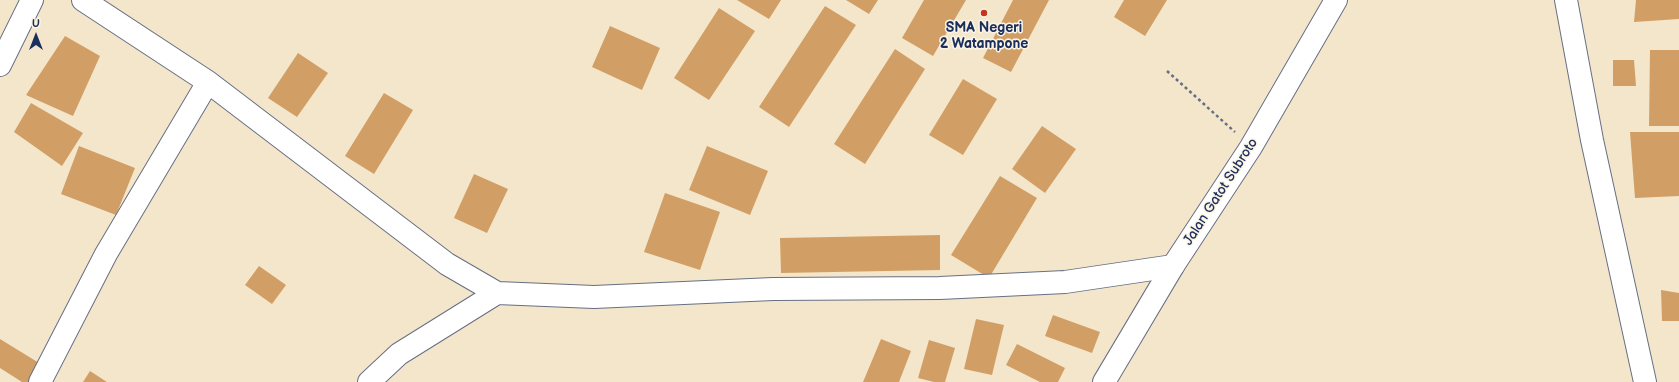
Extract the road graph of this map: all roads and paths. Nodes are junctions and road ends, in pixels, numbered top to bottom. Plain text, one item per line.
1 (32, 0) edge
2 (83, 0) edge
3 (1336, 0) edge
4 (1566, 0) edge
5 (0, 65) edge
6 (1167, 71) dead end
7 (208, 82) junction
8 (1251, 147) junction
9 (1173, 266) junction
10 (497, 293) junction
11 (40, 382) edge
12 (369, 382) edge
13 (1104, 382) edge
14 (1645, 382) edge

1 - 5 main road
2 - 7 main road
3 - 8 main road, Jalan Gatot Subroto
4 - 14 main road
6 - 8 path
7 - 10 main road
7 - 11 main road
8 - 9 main road, Jalan Gatot Subroto
9 - 10 main road
9 - 13 main road, Jalan Gatot Subroto
10 - 12 main road

